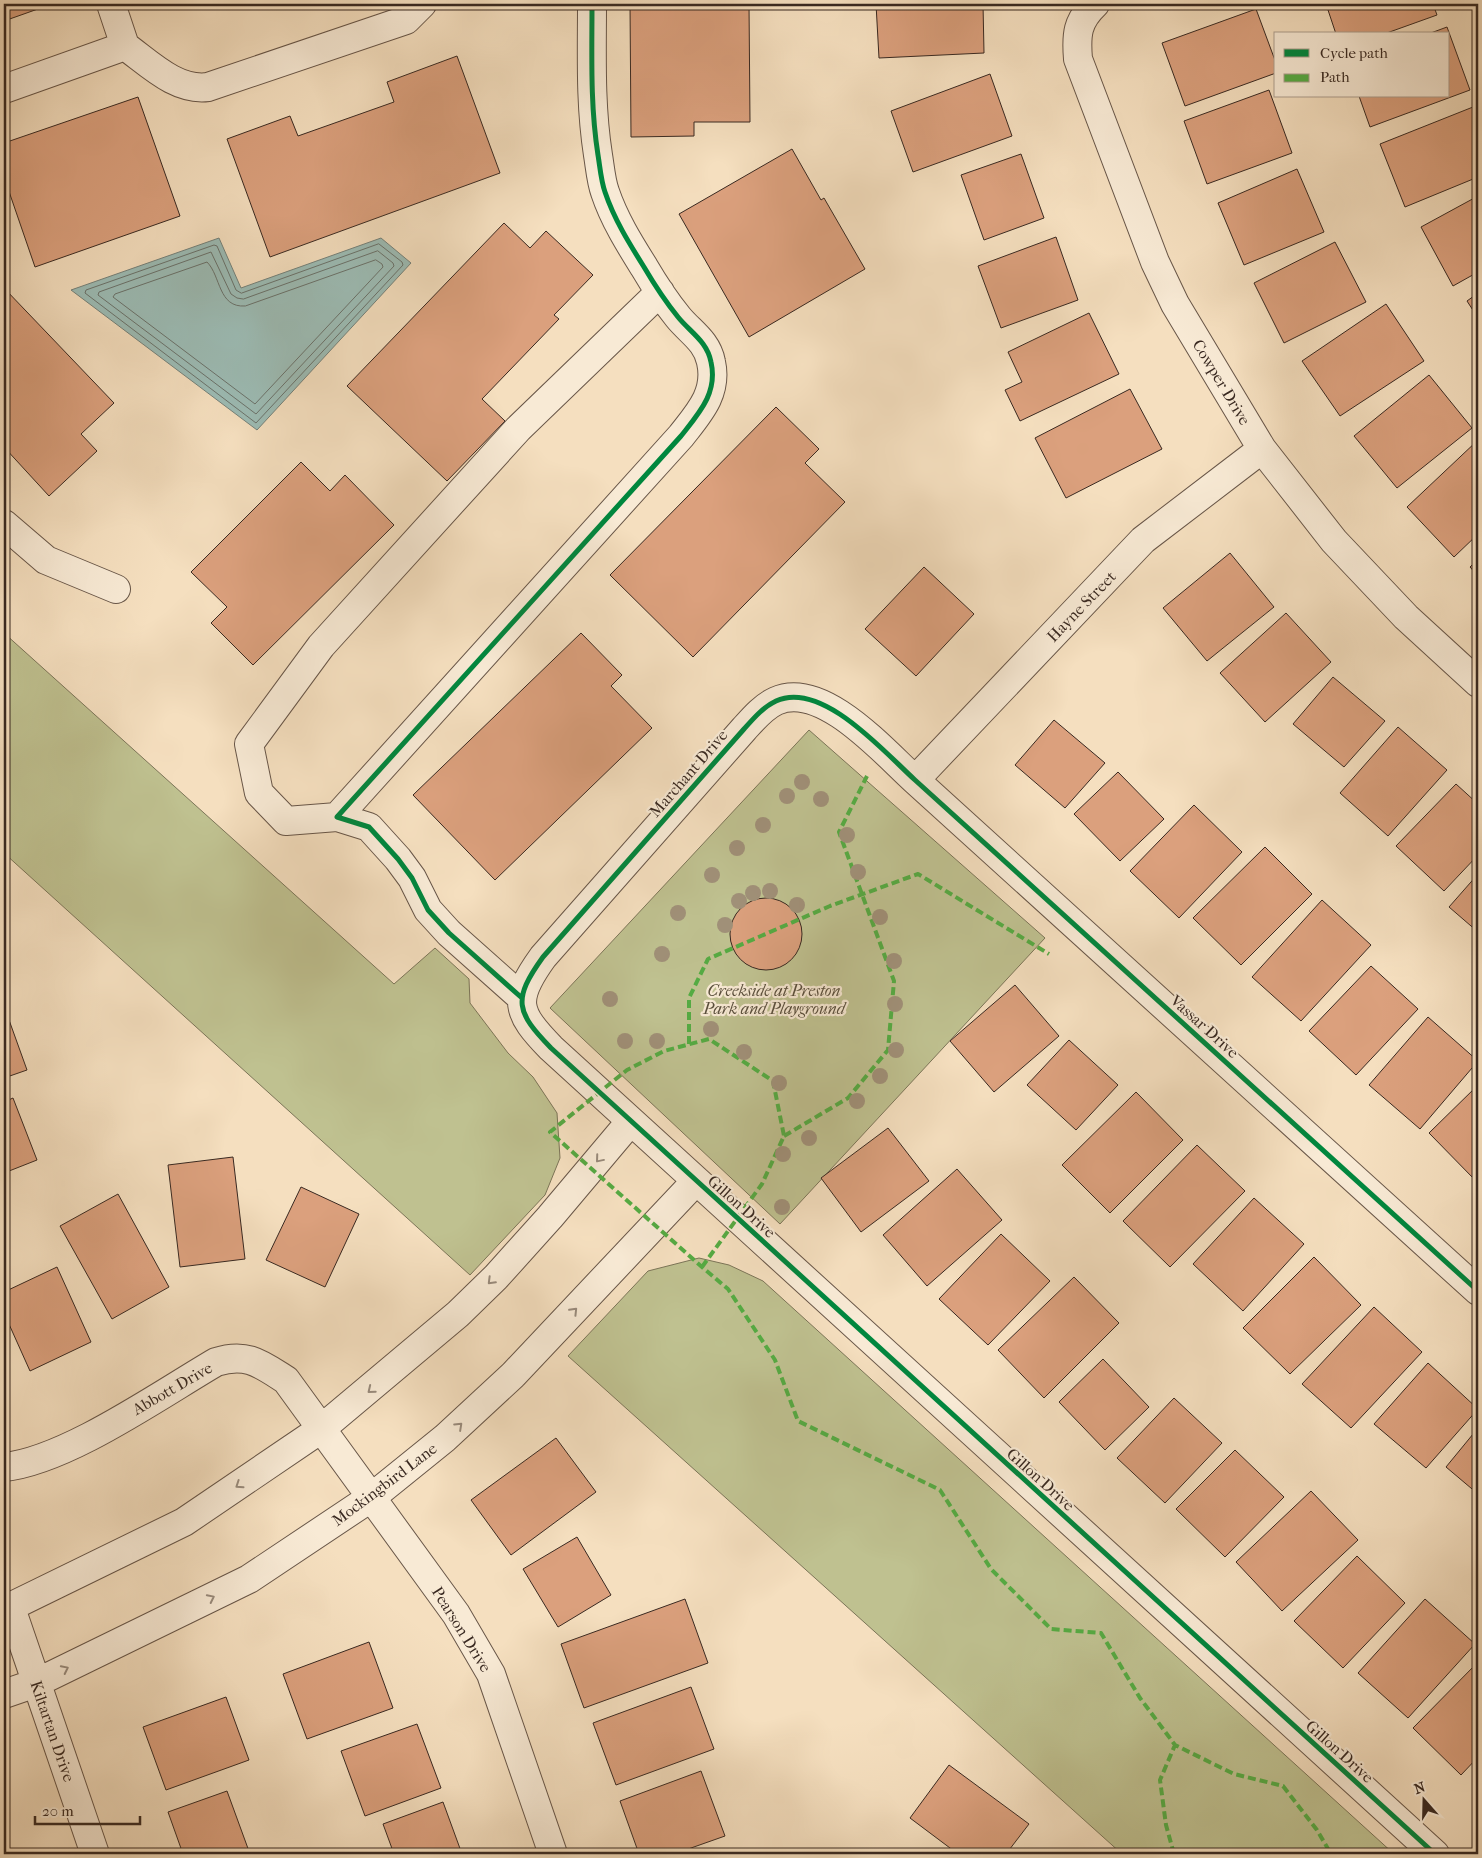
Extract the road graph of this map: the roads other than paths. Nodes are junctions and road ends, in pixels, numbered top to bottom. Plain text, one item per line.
1 (111, 4) edge
2 (422, 4) edge
3 (592, 4) edge
4 (1089, 10) edge
5 (125, 46) junction
6 (4, 89) edge
7 (660, 292) junction
8 (1262, 449) junction
9 (4, 524) edge
10 (116, 589) dead end
11 (1478, 683) edge
12 (915, 780) junction
13 (337, 817) junction
14 (522, 998) junction
15 (630, 1122) junction
16 (696, 1181) junction
17 (1478, 1291) edge
18 (321, 1430) junction
19 (4, 1467) edge
20 (372, 1497) junction
21 (8, 1609) edge
22 (36, 1683) junction
23 (4, 1694) edge
24 (95, 1854) edge
25 (553, 1854) edge
26 (1434, 1854) edge

1 - 5 street
2 - 5 street
3 - 7 street
4 - 8 street, Cowper Drive
5 - 6 street
7 - 13 street
7 - 13 street
8 - 11 street, Cowper Drive
8 - 12 street, Hayne Street
9 - 10 street
12 - 14 street, Marchant Drive
12 - 17 street, Vassar Drive
13 - 14 street
14 - 15 street
15 - 16 street, Gillon Drive
15 -> 18 street
20 -> 16 street, Mockingbird Lane
16 - 26 street, Gillon Drive
18 - 19 street, Abbott Drive
18 - 20 street, Pearson Drive
18 -> 21 street
22 -> 20 street, Mockingbird Lane
20 - 25 street, Pearson Drive
21 - 22 street, Kiltartan Drive
22 - 23 street, Mockingbird Lane
22 - 24 street, Kiltartan Drive

